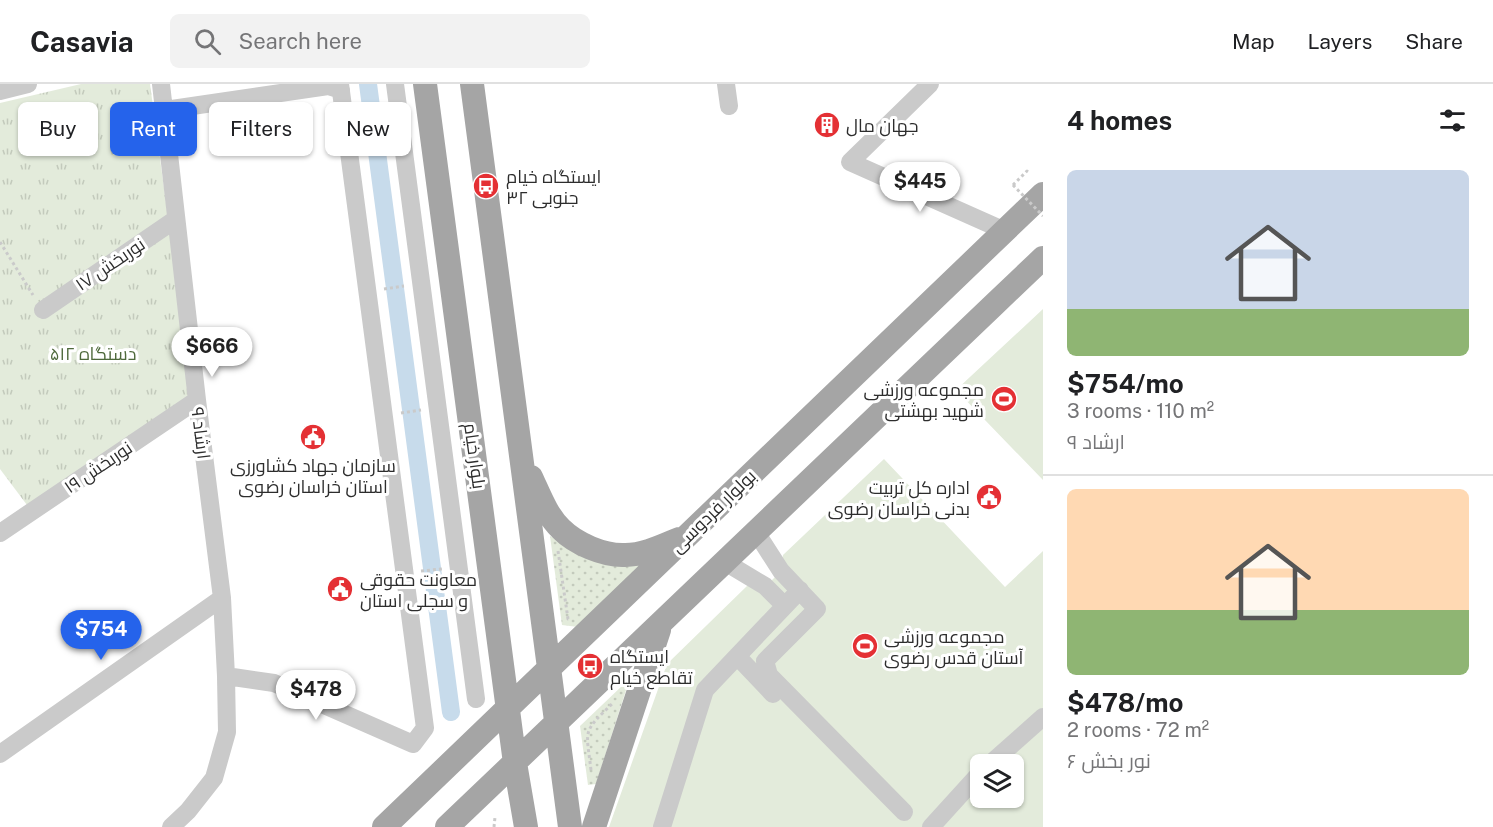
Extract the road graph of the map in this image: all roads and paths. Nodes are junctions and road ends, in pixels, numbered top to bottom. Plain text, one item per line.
1 (28, 84) edge
2 (161, 84) edge
3 (395, 84) edge
4 (425, 84) edge
5 (472, 84) edge
6 (726, 84) edge
7 (930, 84) edge
8 (341, 87) edge
9 (0, 91) edge
10 (164, 102) edge
11 (197, 105) edge
12 (729, 106) dead end
13 (170, 156) edge
14 (1036, 184) edge
15 (1043, 216) edge
16 (176, 219) junction
17 (1005, 231) junction
18 (0, 242) edge
19 (1043, 258) edge
20 (421, 284) junction
21 (368, 291) junction
22 (38, 303) joint
23 (196, 400) junction
24 (437, 408) junction
25 (384, 416) junction
26 (521, 454) junction
27 (561, 529) junction
28 (756, 531) junction
29 (0, 533) edge
30 (687, 536) junction
31 (724, 562) junction
32 (458, 567) junction
33 (405, 573) junction
34 (800, 590) junction
35 (222, 598) junction
36 (785, 606) junction
37 (576, 620) dead end
38 (660, 626) junction
39 (737, 656) junction
40 (550, 668) junction
41 (226, 676) junction
42 (476, 699) dead end
43 (508, 706) junction
44 (1043, 717) edge
45 (556, 724) junction
46 (0, 754) edge
47 (1001, 754) edge
48 (515, 763) junction
49 (970, 784) edge
50 (495, 816) dead end
51 (171, 827) edge
52 (384, 827) edge
53 (447, 827) edge
54 (494, 827) edge
55 (526, 827) edge
56 (570, 827) edge
57 (594, 827) edge
58 (662, 827) edge
59 (931, 827) edge

1 - 9 street
2 - 10 street, ارشاد ۹
3 - 20 street
4 - 43 main road, بلوار خیام
5 - 26 main road
6 - 12 street
7 - 17 street
8 - 11 street
8 - 21 street
13 - 16 street, ارشاد ۹
14 - 15 path, bridge
14 - 17 main road, بولوار فردوسی
16 - 22 street, نوربخش ۱۷
16 - 23 street, ارشاد ۹
17 - 30 main road, بولوار فردوسی
18 - 22 path
19 - 28 main road
20 - 21 path
20 - 24 street
21 - 25 street
23 - 29 street, نوربخش ۱۹
23 - 35 street, ارشاد ۹
24 - 25 path
24 - 32 street
25 - 33 street
26 - 27 main road
26 - 40 main road
27 - 30 main road
27 - 37 path
28 - 31 main road
28 - 34 street
30 - 40 main road, بولوار فردوسی
31 - 36 street
31 - 38 main road
32 - 33 path
32 - 42 street
33 - 41 street
34 - 36 street
34 - 39 street
35 - 41 street, ارشاد ۹
35 - 46 street
36 - 39 street
38 - 45 main road
38 - 57 main road
39 - 58 street
40 - 43 main road, بولوار فردوسی
40 - 45 main road
41 - 51 street, ارشاد ۹
43 - 48 main road, بلوار خیام
43 - 52 main road, بولوار فردوسی
44 - 47 street
45 - 48 main road
45 - 56 main road
48 - 53 main road
48 - 55 main road, بلوار خیام
49 - 59 street
50 - 54 path

